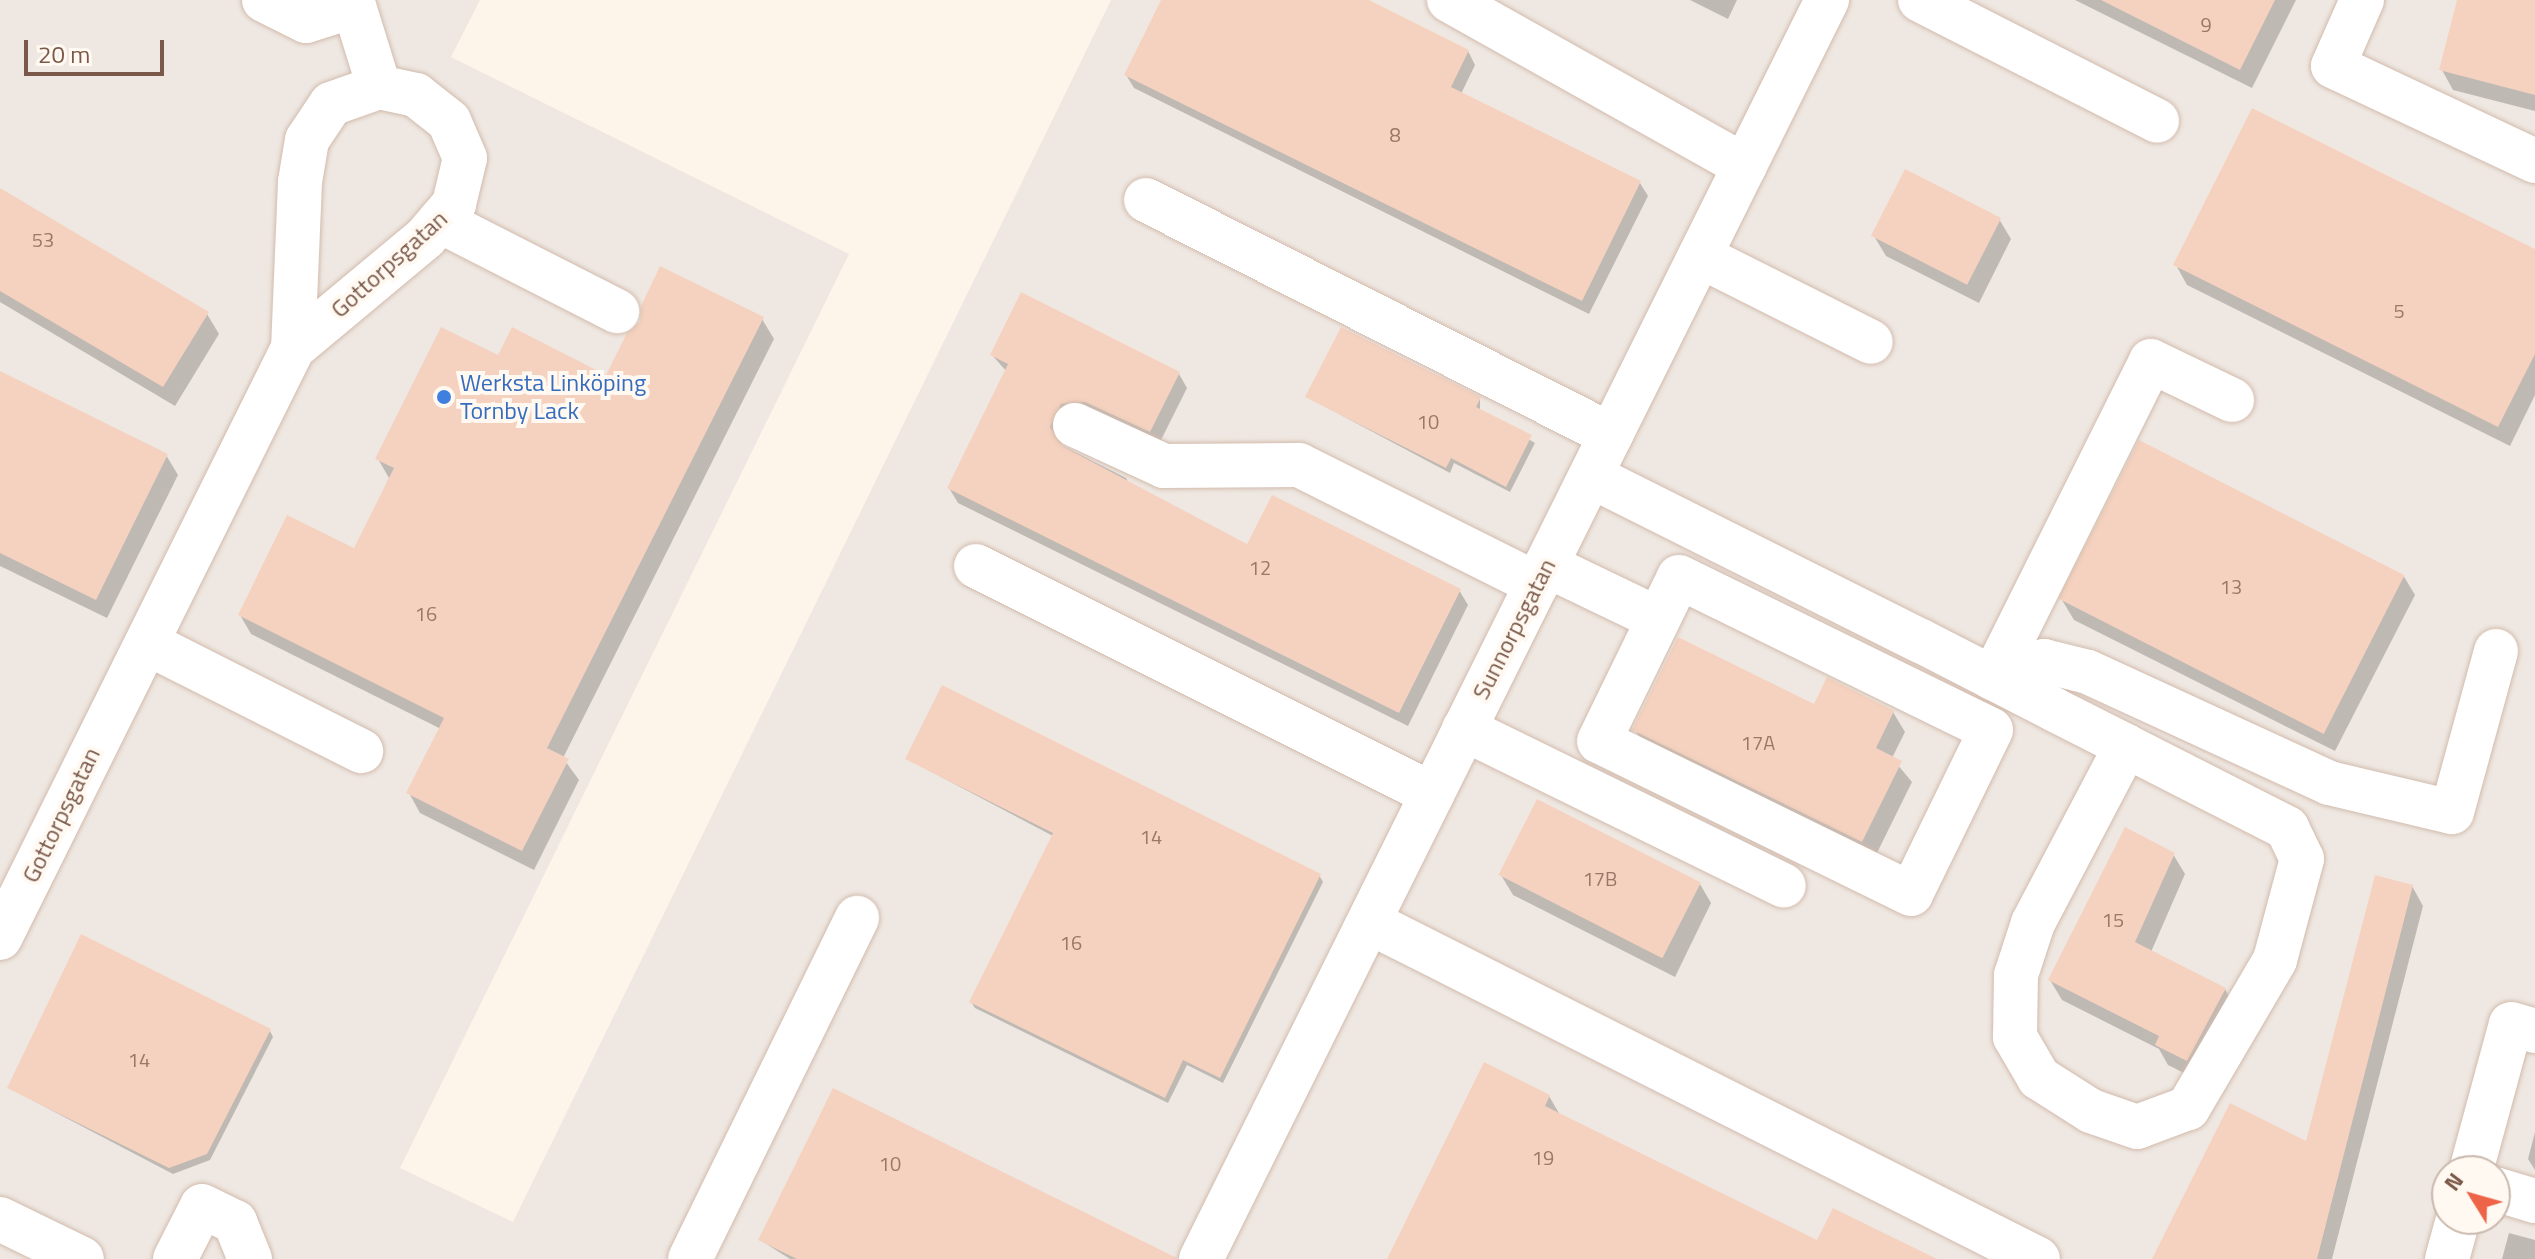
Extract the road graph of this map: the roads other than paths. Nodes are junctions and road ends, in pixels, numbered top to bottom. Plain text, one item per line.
1 (264, 0) edge
2 (1449, 0) edge
3 (1827, 0) edge
4 (1920, 0) edge
5 (2362, 0) edge
6 (363, 3) edge
7 (379, 87) junction
8 (2157, 121) dead end
9 (2535, 161) edge
10 (1745, 166) junction
11 (1146, 200) dead end
12 (440, 221) junction
13 (1700, 256) junction
14 (617, 311) dead end
15 (1871, 342) dead end
16 (293, 348) junction
17 (2232, 400) dead end
18 (1075, 425) dead end
19 (1611, 435) junction
20 (1591, 476) junction
21 (976, 566) dead end
22 (1541, 574) junction
23 (1658, 619) junction
24 (147, 643) junction
25 (2496, 651) dead end
26 (1993, 678) junction
27 (1464, 729) junction
28 (2126, 746) junction
29 (361, 751) dead end
30 (1432, 794) junction
31 (1784, 886) dead end
32 (857, 918) dead end
33 (1369, 922) junction
34 (0, 938) edge
35 (2535, 1031) edge
36 (2475, 1155) edge
37 (2511, 1194) edge
38 (2535, 1201) edge
39 (8, 1235) edge
40 (2454, 1235) edge
41 (82, 1259) edge
42 (175, 1259) edge
43 (250, 1259) edge
44 (690, 1259) edge
45 (1201, 1259) edge
46 (2038, 1259) edge
47 (2447, 1259) edge

1 - 6 street
2 - 10 street
3 - 10 street, Sunnorpsgatan
4 - 8 street
5 - 9 street
6 - 7 street
7 - 12 street, Gottorpsgatan
7 - 16 street, Gottorpsgatan
10 - 13 street, Sunnorpsgatan
11 - 19 street
12 - 14 street
12 - 16 street, Gottorpsgatan
13 - 15 street
13 - 19 street, Sunnorpsgatan
16 - 24 street, Gottorpsgatan
17 - 26 street
18 - 22 street
19 - 20 street, Sunnorpsgatan
20 - 22 street, Sunnorpsgatan
20 - 26 street
21 - 30 street
22 - 23 street
22 - 27 street, Sunnorpsgatan
23 - 23 street
24 - 29 street
24 - 34 street, Gottorpsgatan
25 - 26 street
26 - 28 street
27 - 30 street, Sunnorpsgatan
27 - 31 street
28 - 28 street
30 - 33 street, Sunnorpsgatan
32 - 44 street
33 - 45 street, Sunnorpsgatan
33 - 46 street
35 - 36 street
37 - 38 street
39 - 41 street
40 - 47 street
42 - 43 street

